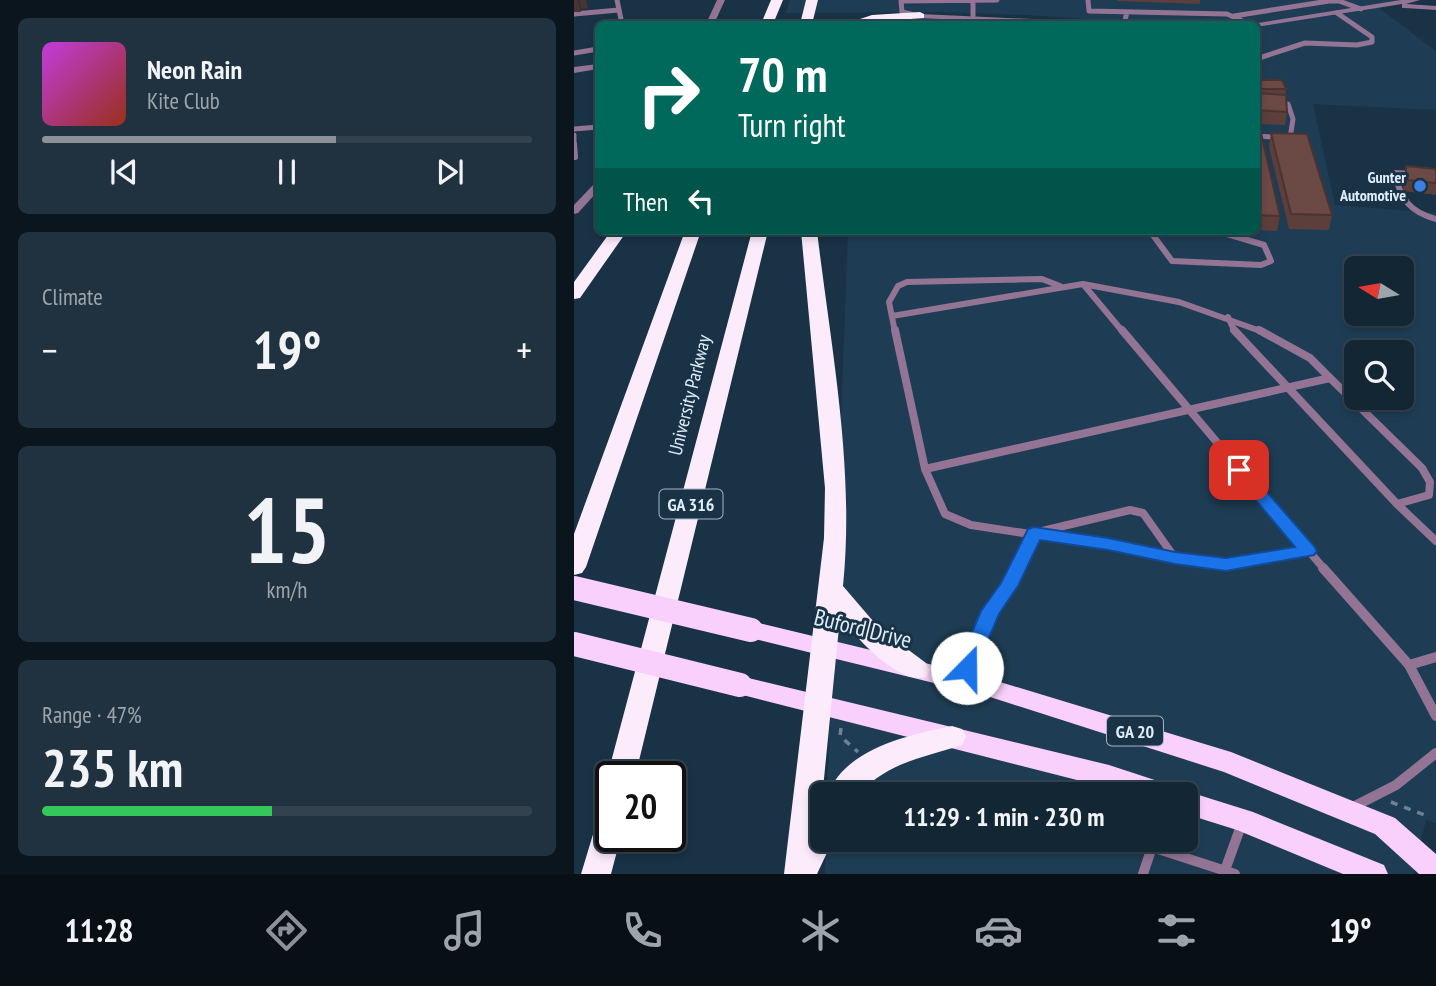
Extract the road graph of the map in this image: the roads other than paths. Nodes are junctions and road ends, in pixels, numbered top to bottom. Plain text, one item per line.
1 (617, 0) edge
2 (720, 0) edge
3 (777, 0) edge
4 (812, 0) edge
5 (820, 0) edge
6 (902, 0) edge
7 (997, 0) edge
8 (1088, 0) edge
9 (1416, 0) edge
10 (973, 1) edge
11 (1406, 1) edge
12 (1386, 5) junction
13 (1436, 8) edge
14 (1361, 9) junction
15 (619, 10) junction
16 (1127, 12) junction
17 (1337, 13) junction
18 (574, 15) edge
19 (920, 16) junction
20 (973, 16) junction
21 (1234, 16) junction
22 (621, 21) edge
23 (711, 21) edge
24 (768, 21) edge
25 (807, 21) edge
26 (817, 21) edge
27 (864, 21) edge
28 (1052, 21) edge
29 (1125, 21) edge
30 (1244, 21) edge
31 (1260, 23) edge
32 (595, 50) edge
33 (574, 53) edge
34 (1260, 58) edge
35 (595, 66) edge
36 (574, 69) edge
37 (1260, 102) edge
38 (595, 127) edge
39 (574, 129) edge
40 (574, 135) edge
41 (1260, 136) edge
42 (575, 157) edge
43 (1436, 175) edge
44 (595, 189) edge
45 (574, 211) edge
46 (1436, 219) edge
47 (616, 235) edge
48 (693, 235) edge
49 (759, 235) edge
50 (809, 235) edge
51 (1153, 235) edge
52 (1230, 235) edge
53 (1083, 285) junction
54 (1060, 286) junction
55 (574, 294) edge
56 (892, 316) junction
57 (1228, 317) junction
58 (1330, 377) junction
59 (1287, 388) junction
60 (1188, 410) junction
61 (925, 469) junction
62 (1397, 504) junction
63 (1034, 533) junction
64 (1436, 541) edge
65 (1308, 551) junction
66 (1175, 558) junction
67 (574, 568) edge
68 (574, 588) edge
69 (832, 589) junction
70 (574, 644) edge
71 (823, 647) junction
72 (1436, 657) edge
73 (1409, 665) junction
74 (917, 670) junction
75 (962, 681) junction
76 (818, 705) junction
77 (1436, 716) edge
78 (952, 737) junction
79 (1436, 753) edge
80 (625, 761) edge
81 (853, 782) edge
82 (1127, 782) edge
83 (1198, 806) edge
84 (1348, 809) junction
85 (1243, 820) junction
86 (602, 852) edge
87 (811, 852) edge
88 (1228, 872) edge
89 (1436, 873) edge
90 (596, 874) edge
91 (800, 874) edge
92 (1143, 874) edge
93 (1374, 874) edge

1 - 15 lane
2 - 23 street
3 - 24 highway
4 - 25 highway
5 - 26 highway
6 - 10 lane
6 - 19 lane
7 - 10 lane
8 - 16 lane
9 - 11 street
10 - 20 lane
11 - 12 street
12 - 13 street
12 - 14 street
14 - 17 street
14 - 21 lane
15 - 18 lane
15 - 22 lane
16 - 21 lane
16 - 29 lane
17 - 31 street
17 - 34 lane
19 - 20 street
19 - 27 highway
20 - 28 street
21 - 30 lane
32 - 33 lane
35 - 36 street
37 - 41 lane
38 - 39 lane
40 - 42 lane
43 - 46 lane
44 - 45 street
47 - 55 highway
48 - 67 highway
49 - 80 highway, University Parkway / GA 316
50 - 69 highway
51 - 52 lane
53 - 54 lane
53 - 57 lane
53 - 60 lane
54 - 56 lane
54 - 56 lane
56 - 61 lane
57 - 58 lane
57 - 59 lane
58 - 59 lane
58 - 62 lane
59 - 60 lane
59 - 62 lane
60 - 61 lane
60 - 65 lane
61 - 63 lane
62 - 64 lane
63 - 66 lane
63 - 66 lane
63 - 75 lane
65 - 66 lane
65 - 73 lane
68 - 71 highway, Buford Drive / GA 20, bridge
69 - 71 highway
69 - 74 highway
70 - 76 highway, bridge
71 - 74 highway, Buford Drive / GA 20
71 - 76 highway
72 - 73 lane
73 - 77 lane
74 - 75 highway, Buford Drive / GA 20
75 - 84 highway, Buford Drive / GA 20
76 - 78 highway
76 - 91 highway
78 - 81 highway
78 - 82 highway
79 - 84 lane
83 - 85 highway
84 - 89 highway, Buford Drive / GA 20
85 - 88 lane
85 - 93 highway
86 - 90 highway
87 - 91 highway
88 - 92 lane

